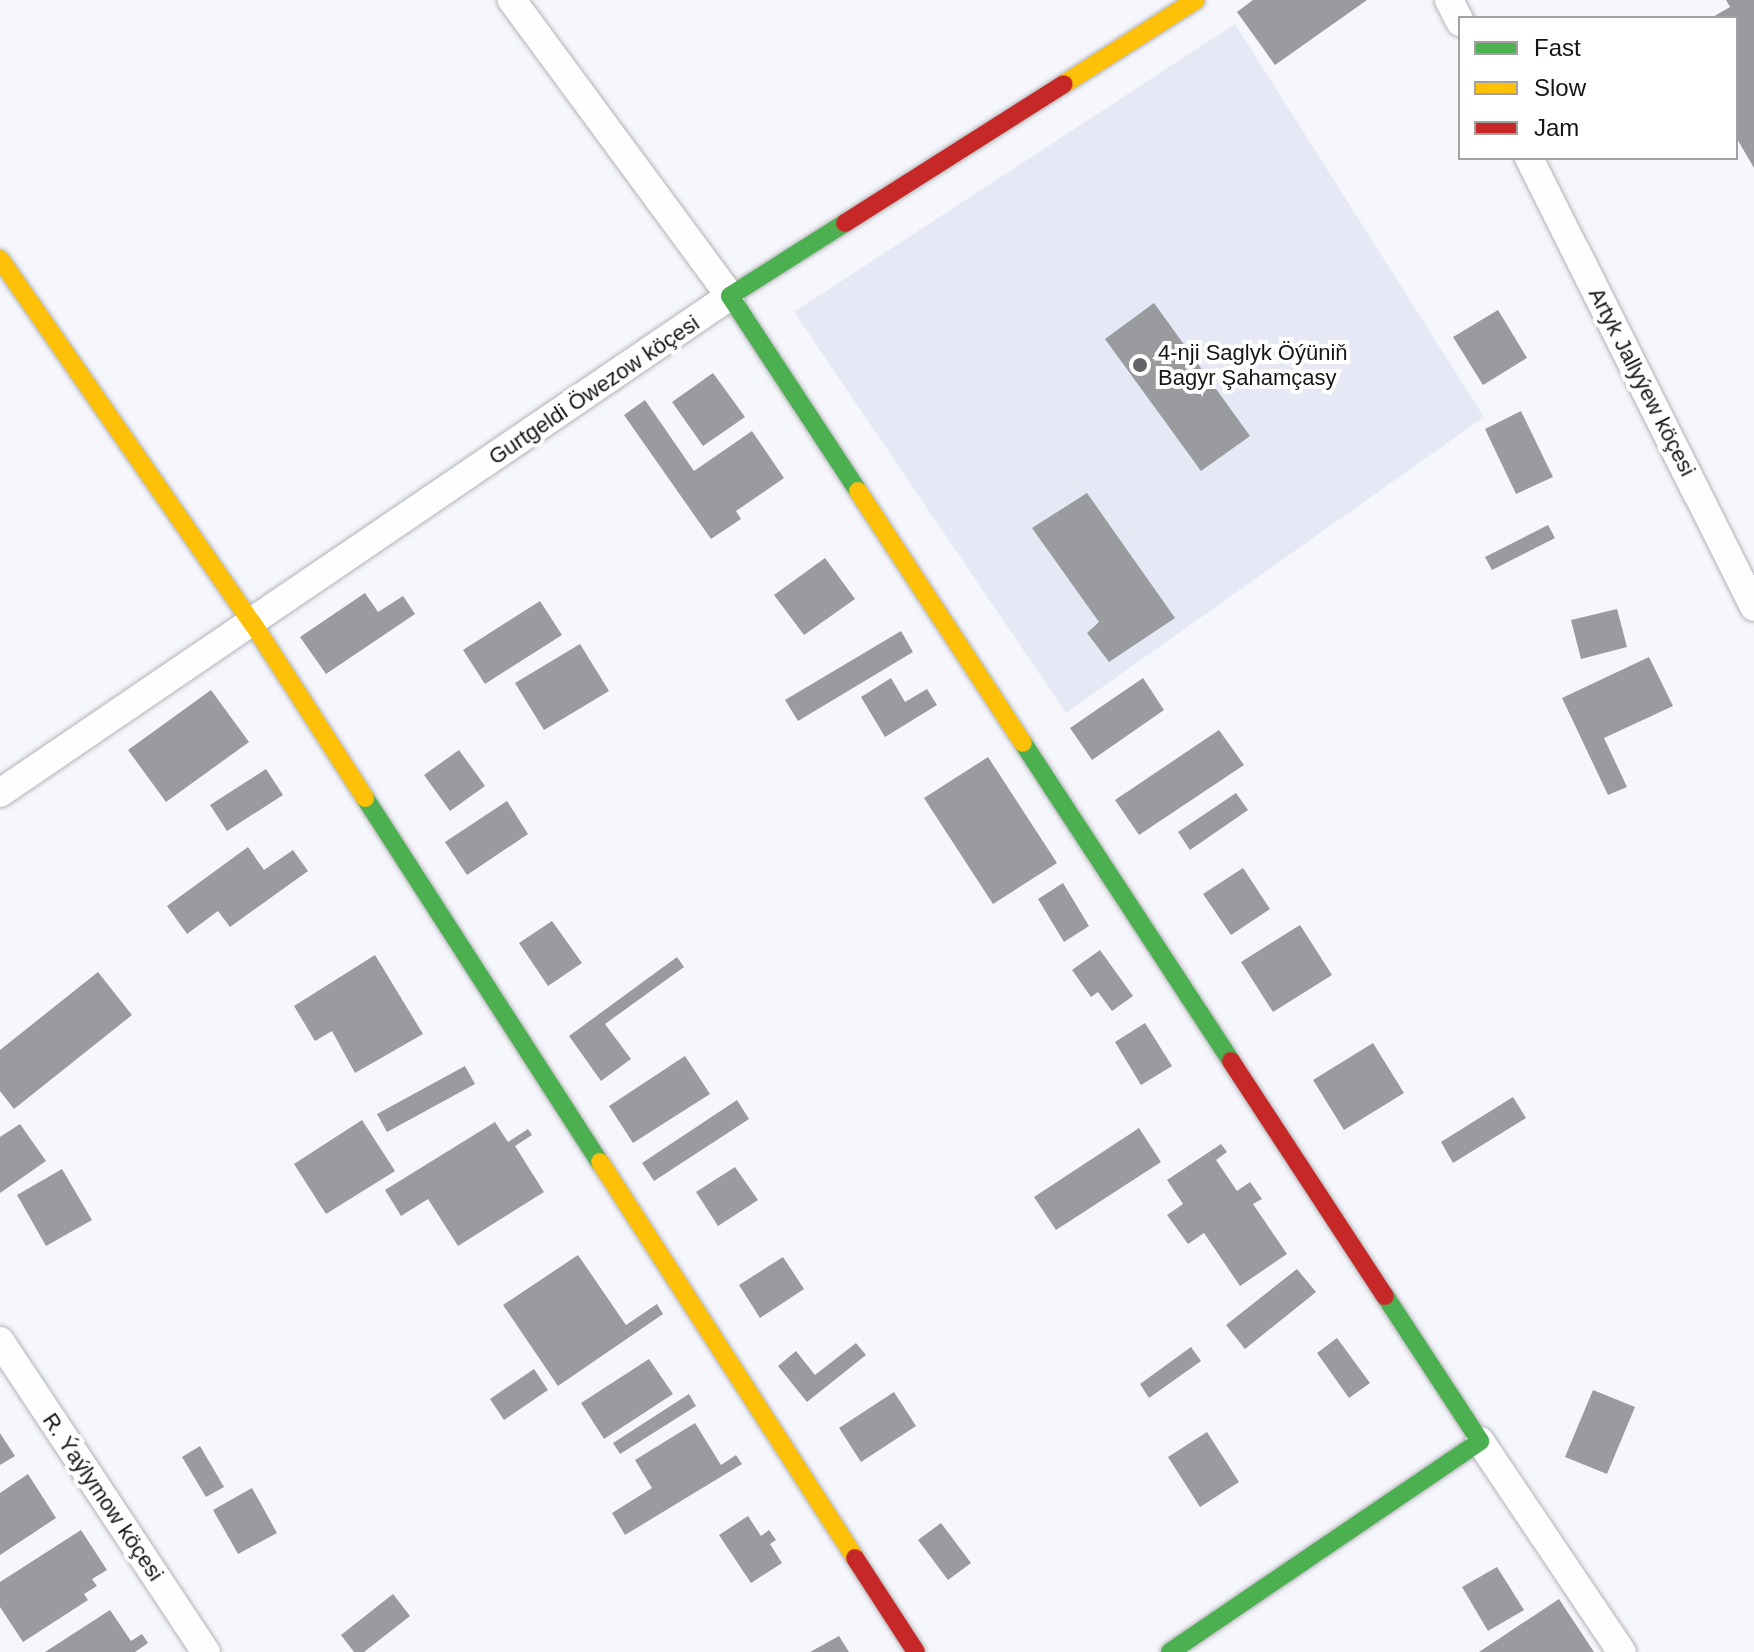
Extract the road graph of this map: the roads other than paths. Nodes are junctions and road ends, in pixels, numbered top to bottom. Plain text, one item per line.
1 (512, 0) edge
2 (1196, 0) edge
3 (1449, 0) edge
4 (1458, 18) edge
5 (1530, 160) edge
6 (0, 259) edge
7 (730, 296) junction
8 (1754, 607) edge
9 (253, 624) junction
10 (0, 793) edge
11 (0, 1341) edge
12 (1480, 1441) junction
13 (206, 1652) edge
14 (916, 1652) edge
15 (1170, 1652) edge
16 (1622, 1652) edge

1 - 7 street
2 - 7 street, Gurtgeldi Öwezow köçesi
3 - 4 street
5 - 8 street, Artyk Jallyýew köçesi
6 - 9 street
7 - 9 street, Gurtgeldi Öwezow köçesi
7 - 12 street
9 - 10 street, Gurtgeldi Öwezow köçesi
9 - 14 street
11 - 13 street, R. Ýaýlymow köçesi
12 - 15 street
12 - 16 street

